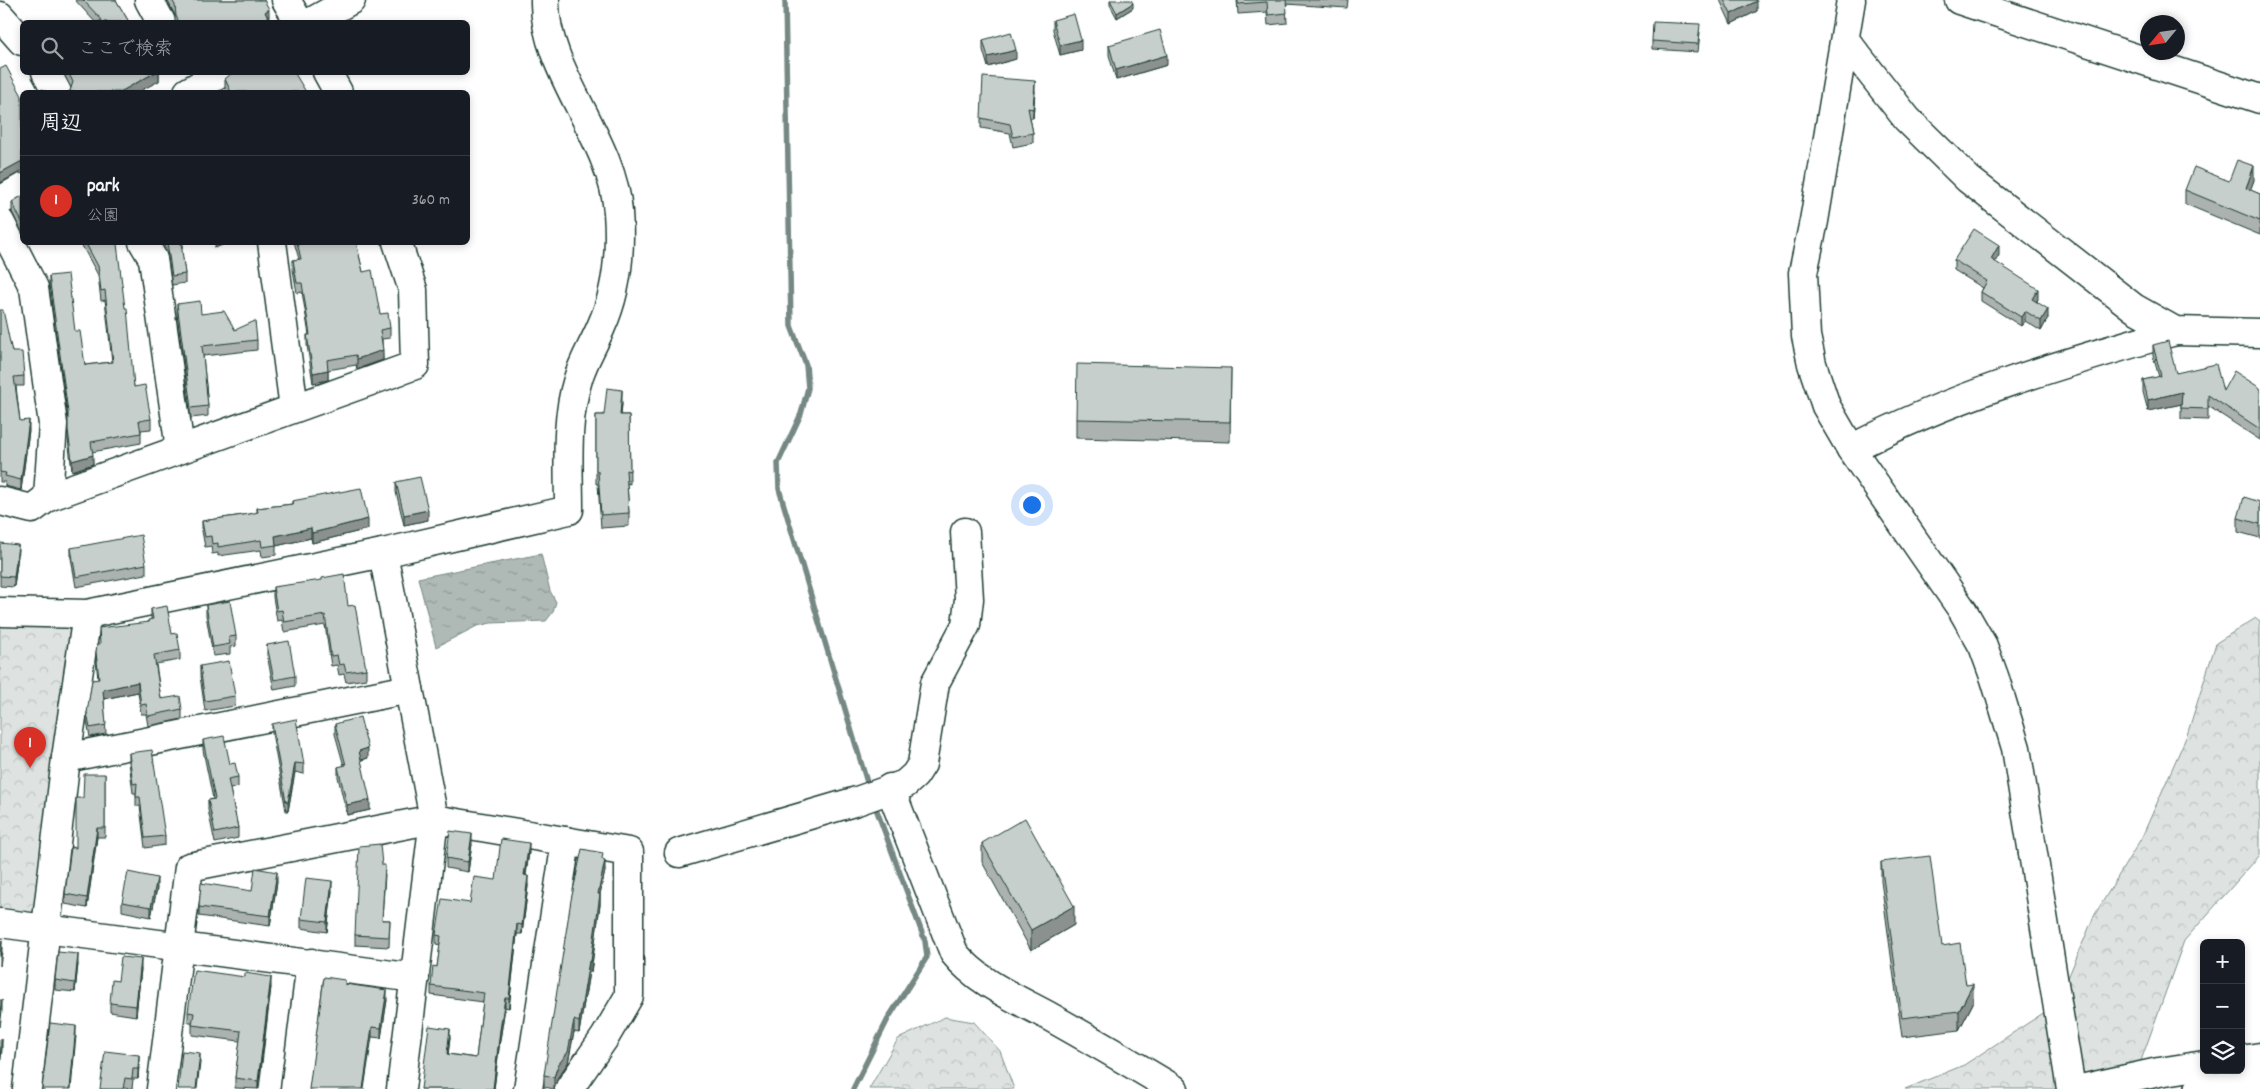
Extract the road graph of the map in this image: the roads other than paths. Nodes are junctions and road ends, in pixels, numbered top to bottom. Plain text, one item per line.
1 (149, 0) edge
2 (286, 0) edge
3 (351, 0) edge
4 (545, 0) edge
5 (1851, 0) edge
6 (1959, 0) edge
7 (0, 16) edge
8 (160, 20) edge
9 (298, 20) edge
10 (315, 20) edge
11 (20, 39) edge
12 (1845, 40) junction
13 (48, 75) edge
14 (217, 75) edge
15 (329, 75) edge
16 (193, 86) edge
17 (57, 90) edge
18 (337, 90) edge
19 (2260, 99) edge
20 (20, 189) edge
21 (0, 201) edge
22 (0, 222) edge
23 (145, 245) edge
24 (272, 245) edge
25 (398, 245) edge
26 (2175, 331) junction
27 (2260, 332) edge
28 (294, 408) junction
29 (180, 449) junction
30 (1851, 449) junction
31 (48, 497) junction
32 (0, 501) edge
33 (965, 532) dead end
34 (382, 553) junction
35 (0, 612) edge
36 (87, 614) junction
37 (409, 688) junction
38 (66, 758) junction
39 (890, 788) junction
40 (434, 819) junction
41 (566, 841) junction
42 (679, 854) dead end
43 (0, 923) edge
44 (45, 929) junction
45 (179, 945) junction
46 (311, 963) junction
47 (415, 978) junction
48 (2260, 1057) edge
49 (2245, 1059) edge
50 (2200, 1066) edge
51 (2260, 1081) edge
52 (27, 1089) edge
53 (161, 1089) edge
54 (295, 1089) edge
55 (401, 1089) edge
56 (528, 1089) edge
57 (569, 1089) edge
58 (1174, 1089) edge
59 (2071, 1089) edge
60 (2081, 1089) edge
61 (2199, 1089) edge

1 - 8 street
2 - 9 street
3 - 10 street
4 - 34 street
5 - 12 street
6 - 19 street
7 - 11 street
12 - 26 street
12 - 30 street
13 - 17 street
14 - 16 street
15 - 18 street
20 - 21 street
22 - 31 street
23 - 29 street
24 - 28 street
25 - 28 street
26 - 27 street
26 - 30 street
28 - 29 street
29 - 31 street
30 - 59 street
31 - 32 street
33 - 39 street
34 - 36 street
34 - 37 street
35 - 36 street
36 - 38 street
37 - 38 street
37 - 40 street
38 - 44 street
39 - 42 street
39 - 58 street
40 - 41 street
40 - 45 street
40 - 47 street
41 - 56 street
41 - 57 street
43 - 44 street
44 - 45 street
44 - 52 street
45 - 46 street
45 - 53 street
46 - 47 street
46 - 54 street
47 - 55 street
48 - 49 street
50 - 60 street
51 - 61 street

